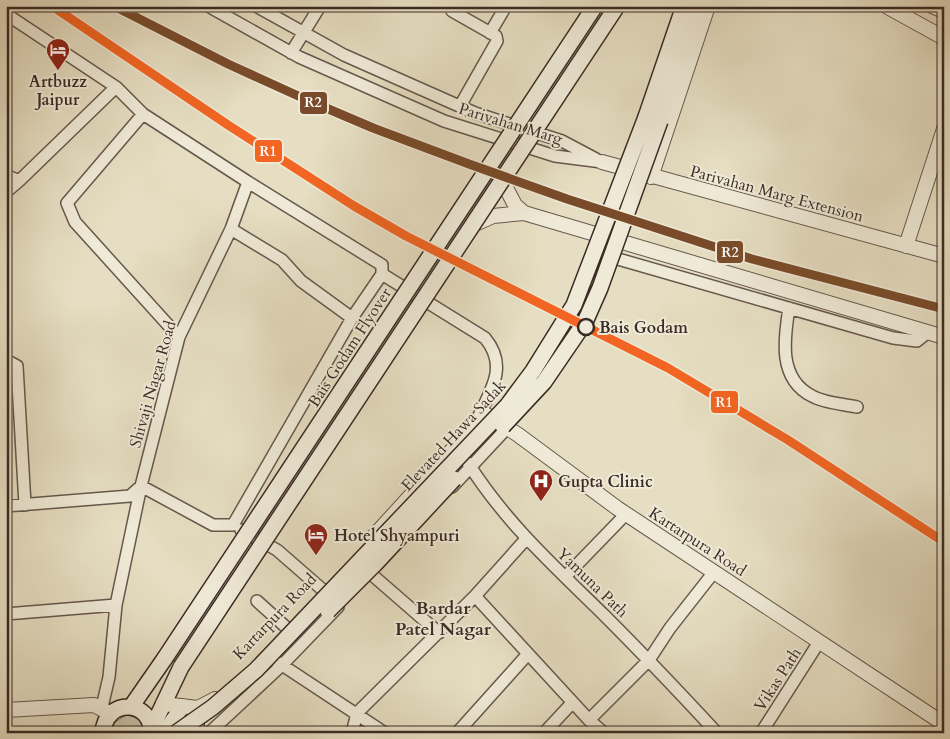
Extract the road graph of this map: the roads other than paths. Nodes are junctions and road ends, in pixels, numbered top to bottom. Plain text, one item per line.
1 (208, 6) edge
2 (256, 6) edge
3 (320, 6) edge
4 (506, 6) edge
5 (595, 6) edge
6 (617, 6) edge
7 (684, 6) edge
8 (698, 6) edge
9 (708, 6) edge
10 (886, 6) edge
11 (932, 6) edge
12 (452, 11) dead end
13 (944, 11) edge
14 (6, 14) edge
15 (305, 33) junction
16 (490, 33) junction
17 (944, 38) edge
18 (291, 52) junction
19 (116, 87) junction
20 (460, 106) junction
21 (143, 114) junction
22 (944, 129) edge
23 (602, 162) junction
24 (6, 175) edge
25 (651, 177) junction
26 (18, 181) junction
27 (248, 182) junction
28 (503, 182) junction
29 (6, 192) edge
30 (524, 213) junction
31 (475, 224) junction
32 (231, 229) junction
33 (906, 246) junction
34 (944, 256) edge
35 (610, 257) dead end
36 (382, 274) junction
37 (789, 308) junction
38 (352, 318) junction
39 (927, 333) junction
40 (179, 337) junction
41 (944, 337) edge
42 (6, 360) edge
43 (857, 407) dead end
44 (481, 418) junction
45 (507, 428) junction
46 (456, 445) junction
47 (470, 467) junction
48 (140, 486) junction
49 (25, 505) junction
50 (6, 506) edge
51 (626, 514) junction
52 (233, 525) junction
53 (526, 539) junction
54 (353, 559) junction
55 (714, 572) junction
56 (370, 574) junction
57 (565, 577) junction
58 (324, 591) junction
59 (475, 596) junction
60 (257, 601) dead end
61 (116, 605) junction
62 (6, 614) edge
63 (288, 629) junction
64 (439, 633) junction
65 (819, 642) junction
66 (265, 654) junction
67 (527, 655) junction
68 (649, 660) junction
69 (282, 665) junction
70 (572, 703) junction
71 (163, 704) junction
72 (184, 706) junction
73 (131, 707) junction
74 (198, 708) junction
75 (6, 710) edge
76 (106, 710) junction
77 (358, 713) junction
78 (589, 720) junction
79 (944, 724) edge
80 (155, 731) edge
81 (103, 733) edge
82 (176, 733) edge
83 (194, 733) edge
84 (198, 733) edge
85 (209, 733) edge
86 (352, 733) edge
87 (385, 733) edge
88 (457, 733) edge
89 (544, 733) edge
90 (604, 733) edge
91 (717, 733) edge
92 (761, 733) edge

1 - 18 street, Parivahan Marg
2 - 15 street, Parivahan Marg
3 - 15 street
4 - 16 street
5 - 73 main road, Bais Godam Flyover, bridge
6 - 28 main road, bridge
7 - 82 main road, Elevated Hawa Sadak, bridge
8 - 83 main road, Elevated Hawa Sadak, bridge
9 - 25 street
10 - 17 street
11 - 13 street
12 - 16 street
14 - 19 street
15 - 18 street
15 - 20 street, Parivahan Marg
16 - 20 street
18 - 23 street, Parivahan Marg
19 - 21 street
19 - 26 street
20 - 23 street, Parivahan Marg
21 - 27 street
21 - 40 street
22 - 33 street
23 - 25 street, Parivahan Marg Extension
24 - 26 street
25 - 33 street, Parivahan Marg Extension
26 - 29 street
27 - 32 street, Shivaji Nagar Road
27 - 36 street
28 - 30 street
28 - 31 main road, bridge
30 - 31 street
30 - 39 street, bridge
31 - 71 main road, bridge
32 - 38 street
32 - 40 street, Shivaji Nagar Road
33 - 34 street, Parivahan Marg Extension
35 - 37 street
36 - 38 street
36 - 44 street
37 - 39 street
37 - 43 street
38 - 52 street
39 - 41 street
40 - 48 street, Shivaji Nagar Road
42 - 49 street
44 - 45 street, Kartarpura Road
44 - 46 street, Kartarpura Road
45 - 47 street
45 - 51 street, Kartarpura Road
46 - 47 street, Yamuna Path
46 - 54 street, Kartarpura Road
47 - 53 street, Yamuna Path
47 - 56 street
48 - 49 street
48 - 52 street
48 - 61 street, Shivaji Nagar Road
49 - 50 street
51 - 55 street, Kartarpura Road
51 - 57 street
52 - 58 street
53 - 57 street, Yamuna Path
53 - 59 street
54 - 56 street
54 - 58 street, Kartarpura Road
55 - 65 street, Kartarpura Road
55 - 68 street
56 - 64 street
56 - 69 street
57 - 68 street, Yamuna Path
58 - 63 street, Kartarpura Road
59 - 64 street
59 - 67 street
60 - 63 street
61 - 62 street
61 - 76 street, Shivaji Nagar Road
63 - 66 street, Kartarpura Road
64 - 77 street
65 - 79 street, Kartarpura Road
65 - 92 street, Vikas Path
66 - 69 street
66 - 74 street, Kartarpura Road
67 - 70 street
67 - 88 street
68 - 78 street
68 - 91 street, Yamuna Path
69 - 77 street
69 - 85 street
70 - 78 street
70 - 89 street
71 - 72 street
71 - 80 main road
72 - 74 street
72 - 80 street
73 - 76 main road
73 - 80 main road
74 - 84 street
75 - 76 street
76 - 81 main road
77 - 86 street
77 - 87 street
78 - 90 street

